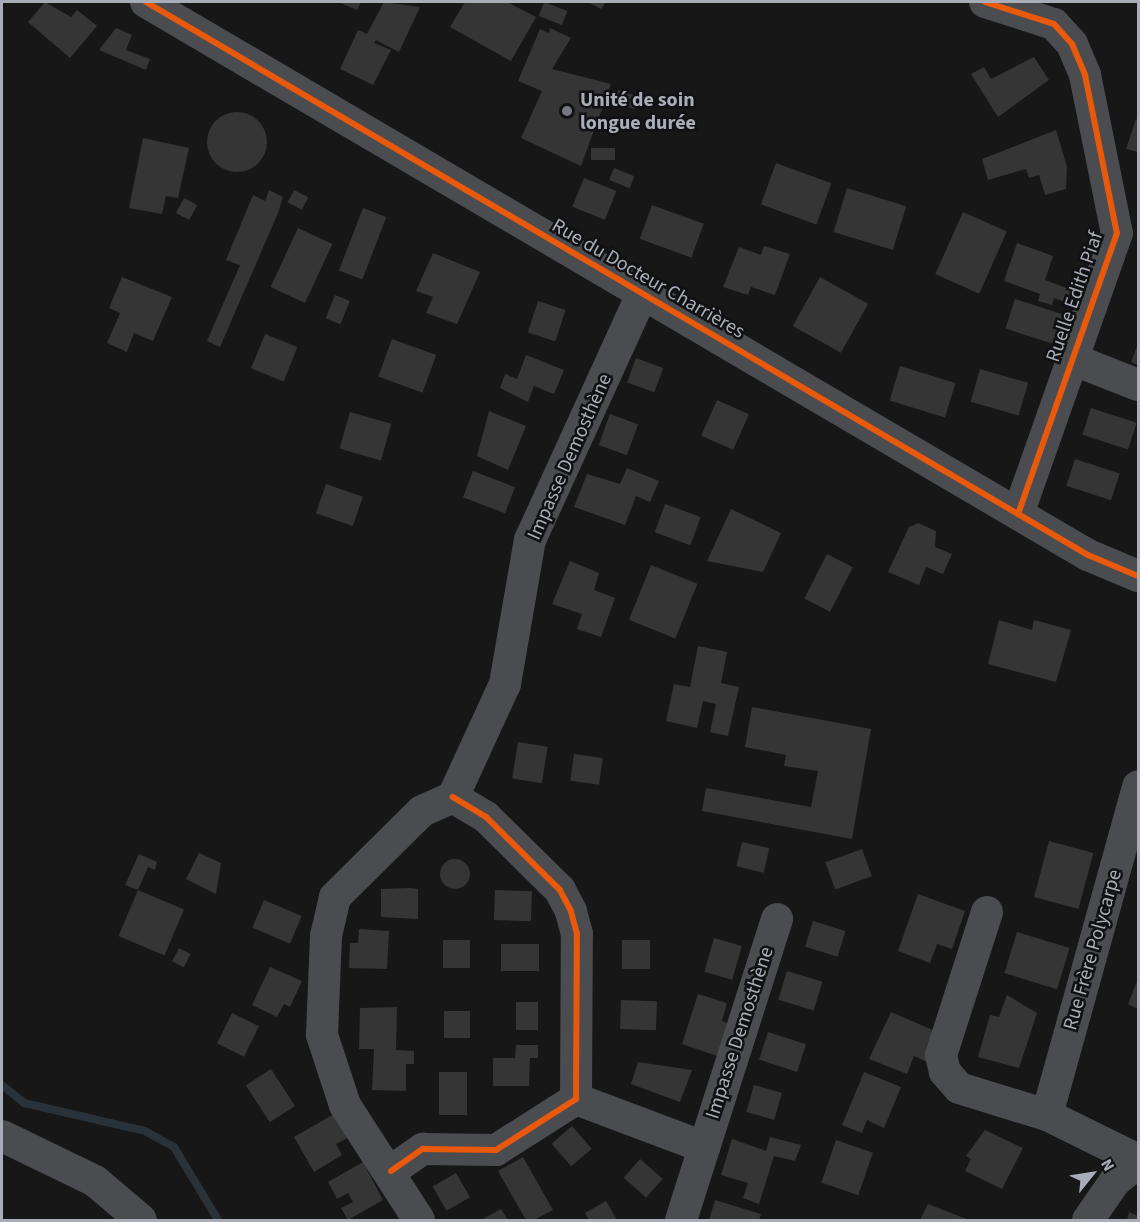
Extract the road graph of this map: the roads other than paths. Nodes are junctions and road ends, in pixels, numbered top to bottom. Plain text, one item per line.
1 (146, 2) edge
2 (985, 2) edge
3 (1128, 234) edge
4 (642, 294) junction
5 (1072, 359) junction
6 (1138, 385) edge
7 (1017, 514) junction
8 (1138, 576) edge
9 (1138, 786) edge
10 (453, 797) junction
11 (987, 912) dead end
12 (777, 919) dead end
13 (576, 1099) junction
14 (1047, 1115) junction
15 (6, 1146) edge
16 (704, 1148) junction
17 (1138, 1162) edge
18 (391, 1171) junction
19 (141, 1221) edge
20 (419, 1221) edge
21 (681, 1221) edge
22 (1088, 1221) edge

1 - 4 street, Rue du Docteur Charrières
2 - 3 street, Ruelle Edith Piaf
3 - 5 street, Ruelle Edith Piaf
4 - 7 street, Rue du Docteur Charrières
4 - 10 street, Impasse Demosthène
5 - 6 street, Ruelle Edith Piaf
5 - 7 street, Ruelle Edith Piaf
7 - 8 street, Rue du Docteur Charrières
9 - 14 street, Rue Frère Polycarpe
10 - 13 street
10 - 18 street
11 - 14 street
12 - 16 street, Impasse Demosthène
13 - 16 street
13 - 18 street
14 - 17 street
15 - 19 street
16 - 21 street, Impasse Demosthène
17 - 22 street
18 - 20 street

